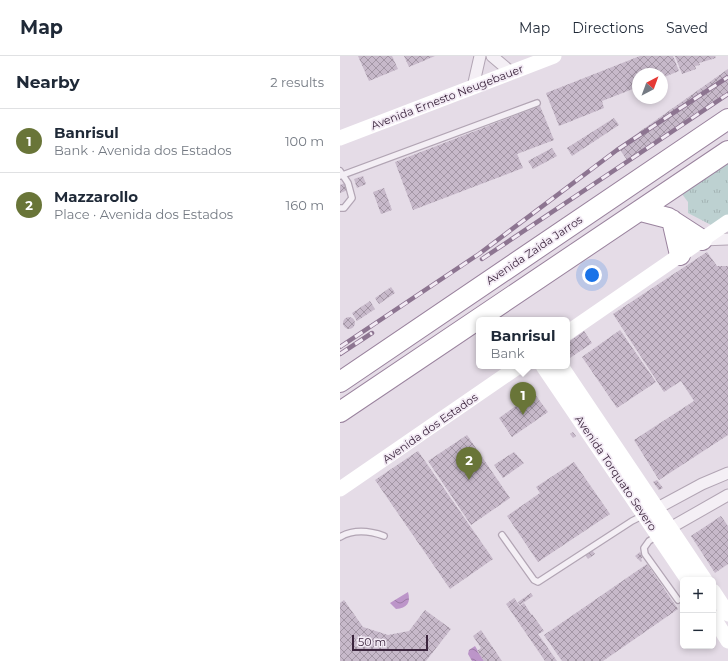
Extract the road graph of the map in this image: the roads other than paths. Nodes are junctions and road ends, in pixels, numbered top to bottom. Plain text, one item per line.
1 (480, 56) edge
2 (492, 56) edge
3 (554, 56) edge
4 (512, 72) junction
5 (473, 88) junction
6 (537, 103) dead end
7 (728, 119) edge
8 (340, 138) edge
9 (728, 151) edge
10 (341, 174) edge
11 (340, 208) edge
12 (641, 211) junction
13 (672, 220) junction
14 (728, 222) edge
15 (728, 239) edge
16 (702, 240) junction
17 (680, 255) junction
18 (482, 317) edge
19 (476, 321) edge
20 (570, 331) edge
21 (515, 369) edge
22 (545, 369) edge
23 (563, 369) edge
24 (340, 382) edge
25 (340, 412) edge
26 (605, 431) junction
27 (592, 438) junction
28 (728, 473) edge
29 (340, 489) edge
30 (728, 495) edge
31 (658, 509) junction
32 (644, 515) junction
33 (664, 532) junction
34 (502, 535) dead end
35 (384, 536) dead end
36 (340, 537) edge
37 (686, 577) edge
38 (702, 577) edge
39 (716, 596) edge
40 (678, 600) dead end
41 (728, 614) edge
42 (716, 623) edge
43 (728, 641) edge

1 - 5 street
2 - 4 street
3 - 4 street, Avenida Ernesto Neugebauer
4 - 5 street, Avenida Ernesto Neugebauer
5 - 8 street, Avenida Ernesto Neugebauer
6 - 10 lane
7 - 24 highway, Avenida Zaida Jarros
9 - 12 highway
10 - 11 lane
12 - 13 highway
12 - 18 highway
13 - 16 highway
13 - 17 highway
14 - 16 street
15 - 16 street
16 - 17 street
17 - 20 street
19 - 25 highway
21 - 29 street, Avenida dos Estados
22 - 27 street, Avenida Torquato Severo
23 - 26 street, Avenida Torquato Severo
26 - 27 street
26 - 31 street, Avenida Torquato Severo
27 - 32 street, Avenida Torquato Severo
28 - 31 street
30 - 33 street
31 - 32 street
31 - 33 street, Avenida Torquato Severo
32 - 33 street, Avenida Torquato Severo
32 - 34 lane
33 - 37 street, Avenida Torquato Severo
33 - 38 street, Avenida Torquato Severo
33 - 40 lane
35 - 36 lane
39 - 41 street
42 - 43 street

